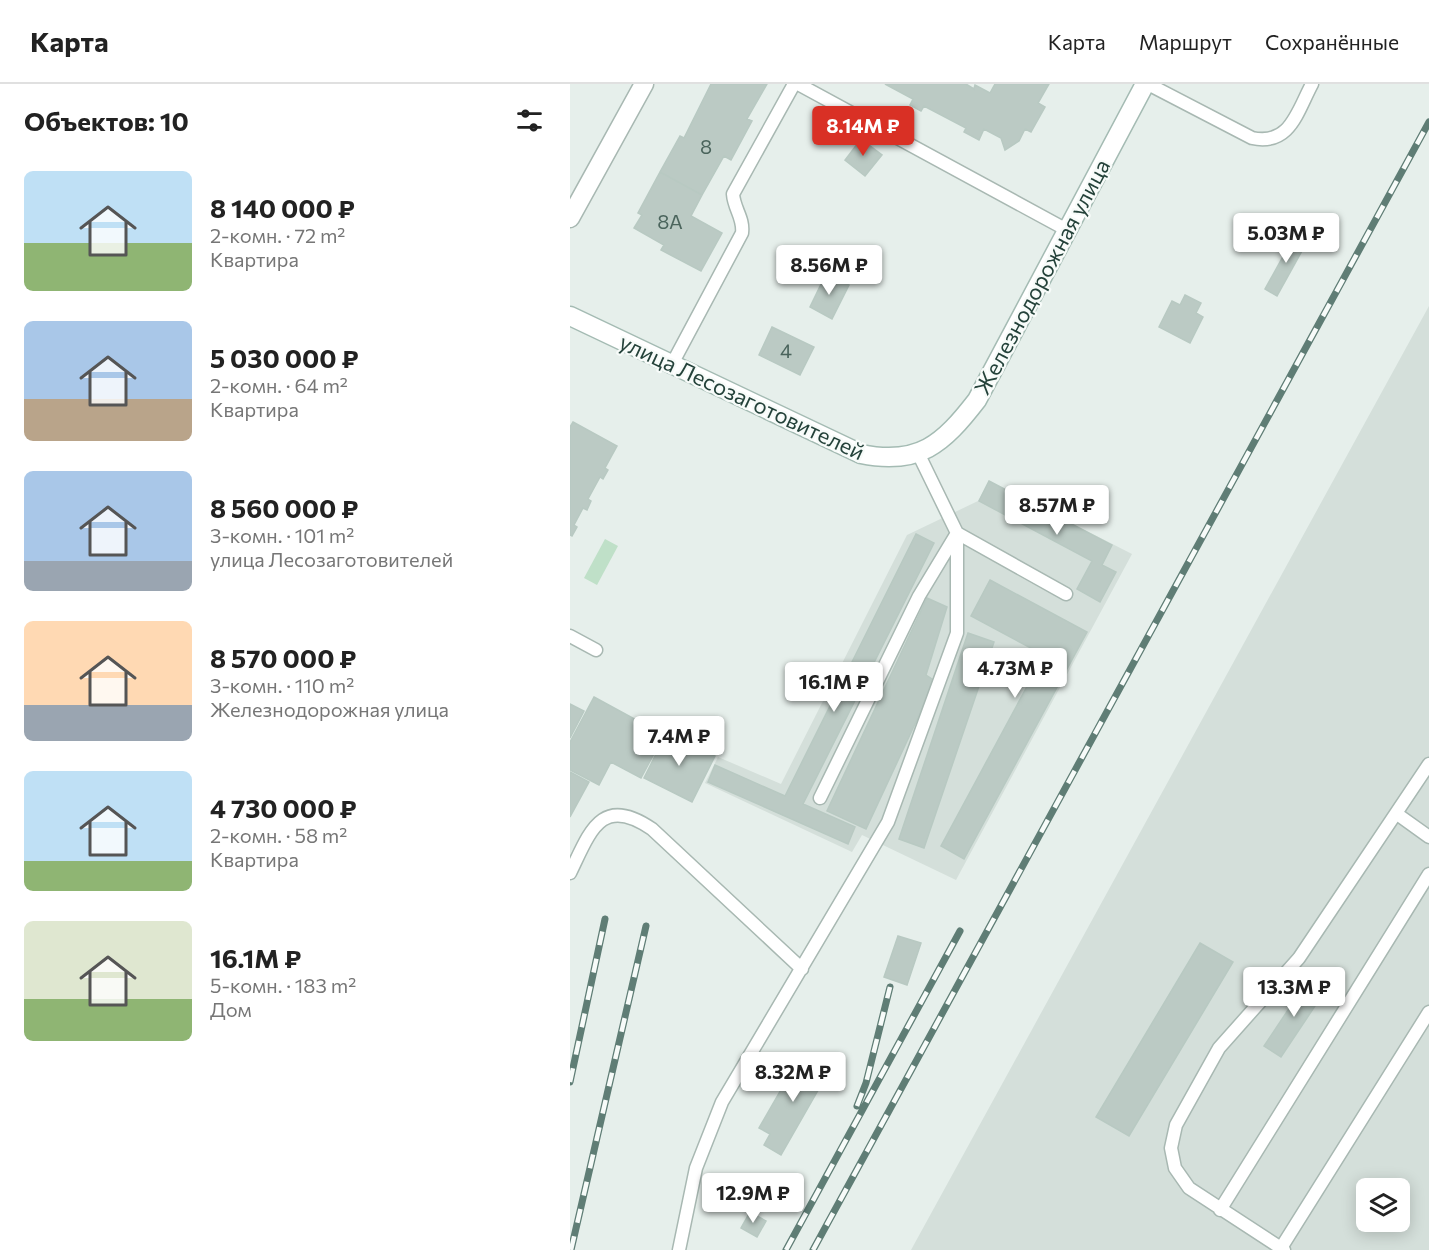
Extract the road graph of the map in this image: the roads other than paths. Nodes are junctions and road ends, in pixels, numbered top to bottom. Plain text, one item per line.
1 (644, 84) edge
2 (796, 84) edge
3 (1147, 84) edge
4 (1312, 84) edge
5 (570, 218) edge
6 (1067, 230) junction
7 (570, 316) edge
8 (671, 366) junction
9 (918, 453) junction
10 (957, 533) junction
11 (1066, 594) dead end
12 (570, 636) edge
13 (596, 650) dead end
14 (1429, 764) edge
15 (820, 798) dead end
16 (1397, 814) junction
17 (1429, 837) edge
18 (570, 873) edge
19 (1429, 874) edge
20 (802, 969) junction
21 (1429, 1012) edge
22 (1220, 1210) junction
23 (1283, 1249) edge
24 (679, 1250) edge

1 - 5 main road
2 - 6 lane
2 - 8 lane
3 - 4 lane
3 - 6 main road, Железнодорожная улица
6 - 9 main road, Железнодорожная улица
7 - 8 main road, улица Лесозаготовителей
8 - 9 main road, улица Лесозаготовителей
9 - 10 lane
10 - 11 lane
10 - 15 lane
10 - 20 lane
12 - 13 lane
14 - 16 lane
16 - 17 lane
16 - 22 lane
18 - 20 lane
19 - 22 lane
20 - 24 lane
21 - 23 lane
22 - 23 lane

